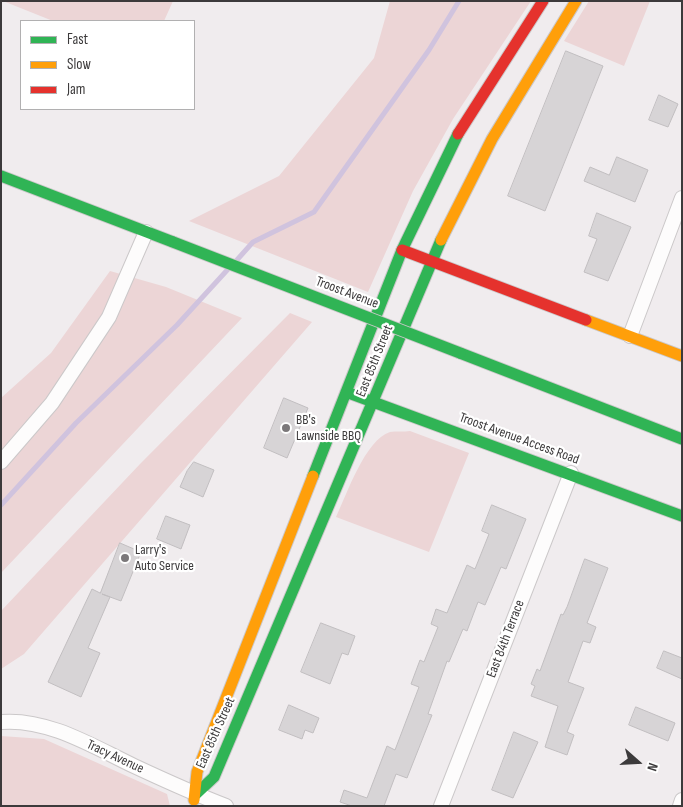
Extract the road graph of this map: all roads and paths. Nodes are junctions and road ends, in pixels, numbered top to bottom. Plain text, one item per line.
1 (543, 1) edge
2 (576, 1) edge
3 (1, 176) edge
4 (682, 198) edge
5 (146, 232) junction
6 (402, 250) junction
7 (431, 262) junction
8 (630, 336) junction
9 (682, 356) edge
10 (346, 392) junction
11 (374, 403) junction
12 (682, 439) edge
13 (1, 462) edge
14 (571, 473) junction
15 (682, 516) edge
16 (1, 722) edge
17 (194, 800) edge
18 (682, 800) edge
19 (226, 806) edge
20 (441, 806) edge
21 (680, 806) edge

1 - 6 main road, East 85th Street
2 - 7 main road, East 85th Street
3 - 5 main road, Troost Avenue
4 - 8 street
5 - 12 main road, Troost Avenue, bridge
5 - 13 street
6 - 7 main road
6 - 10 main road, East 85th Street
7 - 8 main road
7 - 11 main road, East 85th Street
8 - 9 main road
10 - 11 main road, Troost Avenue Access Road
10 - 17 main road, East 85th Street
11 - 14 main road, Troost Avenue Access Road
11 - 17 main road, East 85th Street
14 - 15 main road, Troost Avenue Access Road
14 - 20 street, East 84th Terrace
16 - 17 street, Tracy Avenue
17 - 19 street, Tracy Avenue
18 - 21 street

